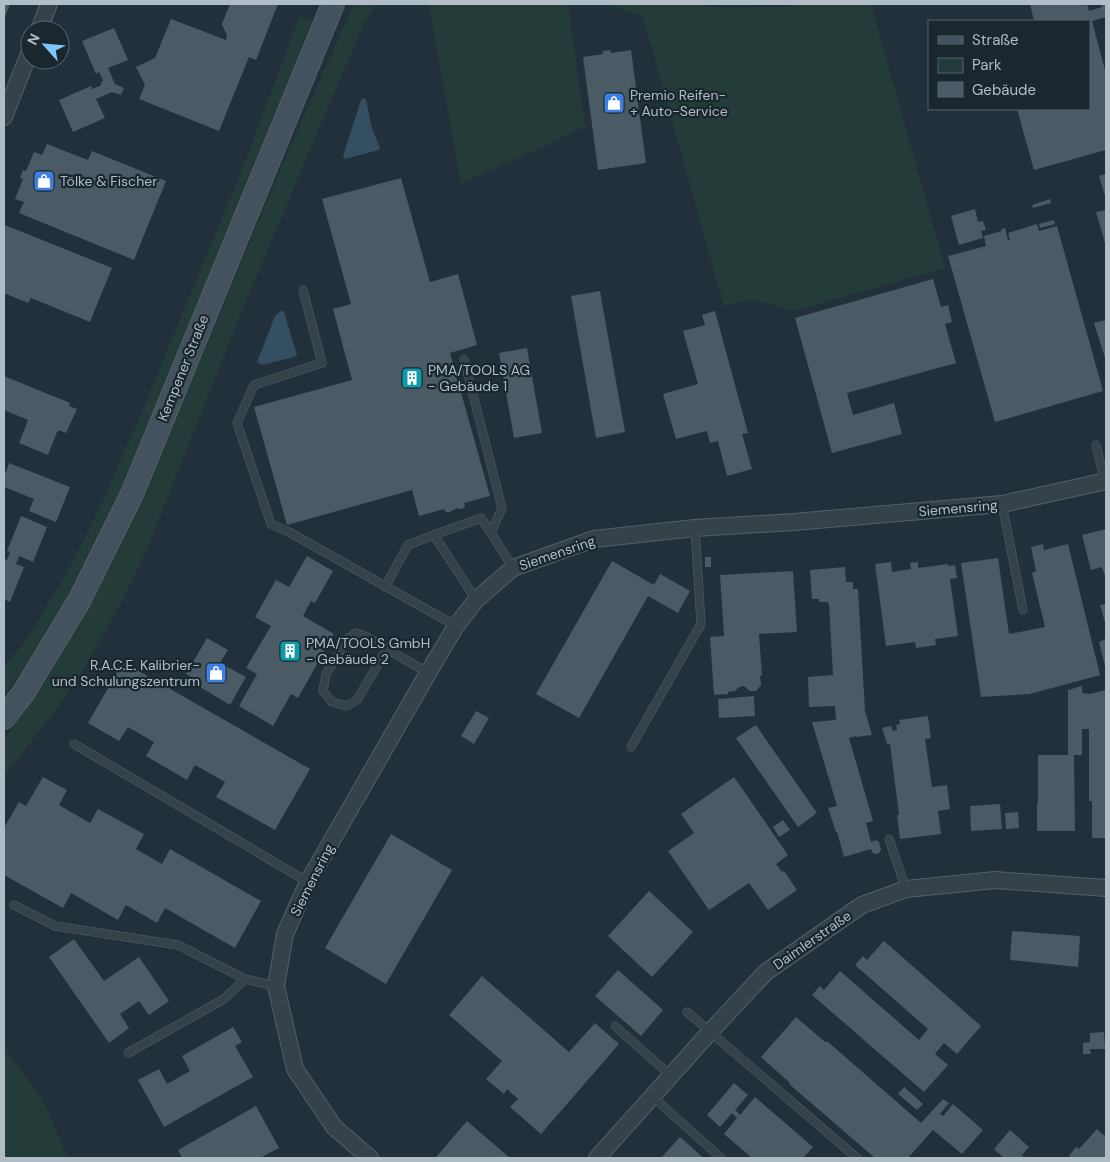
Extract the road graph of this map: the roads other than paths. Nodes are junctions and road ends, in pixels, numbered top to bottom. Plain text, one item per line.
1 (49, 4) edge
2 (338, 4) edge
3 (329, 13) edge
4 (42, 20) edge
5 (23, 70) edge
6 (4, 117) edge
7 (303, 290) dead end
8 (464, 359) dead end
9 (1096, 445) dead end
10 (1105, 481) edge
11 (1002, 504) junction
12 (695, 528) junction
13 (491, 533) junction
14 (434, 535) junction
15 (513, 568) junction
16 (386, 588) junction
17 (476, 600) junction
18 (1023, 610) dead end
19 (456, 626) junction
20 (388, 649) junction
21 (428, 673) junction
22 (4, 718) edge
23 (74, 744) dead end
24 (631, 747) dead end
25 (889, 839) dead end
26 (308, 882) junction
27 (1106, 888) edge
28 (906, 889) junction
29 (14, 905) dead end
30 (245, 979) junction
31 (276, 986) junction
32 (687, 1012) dead end
33 (615, 1026) dead end
34 (710, 1032) junction
35 (128, 1053) dead end
36 (671, 1076) junction
37 (652, 1097) junction
38 (370, 1158) edge
39 (597, 1158) edge
40 (721, 1158) edge
41 (857, 1158) edge

1 - 4 street
2 - 3 main road, Kempener Straße
3 - 22 main road, Kempener Straße
5 - 6 street
7 - 16 lane
8 - 13 lane
9 - 10 lane
10 - 11 street, Siemensring
11 - 12 street, Siemensring
11 - 18 lane
12 - 15 street, Siemensring
12 - 24 lane
13 - 14 lane
13 - 15 lane
14 - 16 lane
14 - 17 lane
15 - 17 street, Siemensring
16 - 19 lane
17 - 19 street, Siemensring
19 - 21 street, Siemensring
20 - 20 lane
20 - 21 lane
21 - 26 street, Siemensring
23 - 26 lane
25 - 28 lane
26 - 31 street, Siemensring
27 - 28 street, Daimlerstraße
28 - 34 street, Daimlerstraße
29 - 30 lane
30 - 31 lane
30 - 35 lane
31 - 38 street, Siemensring
32 - 34 lane
33 - 36 lane
34 - 36 street, Daimlerstraße
34 - 41 lane
36 - 37 street, Daimlerstraße
37 - 39 street, Daimlerstraße
37 - 40 lane

